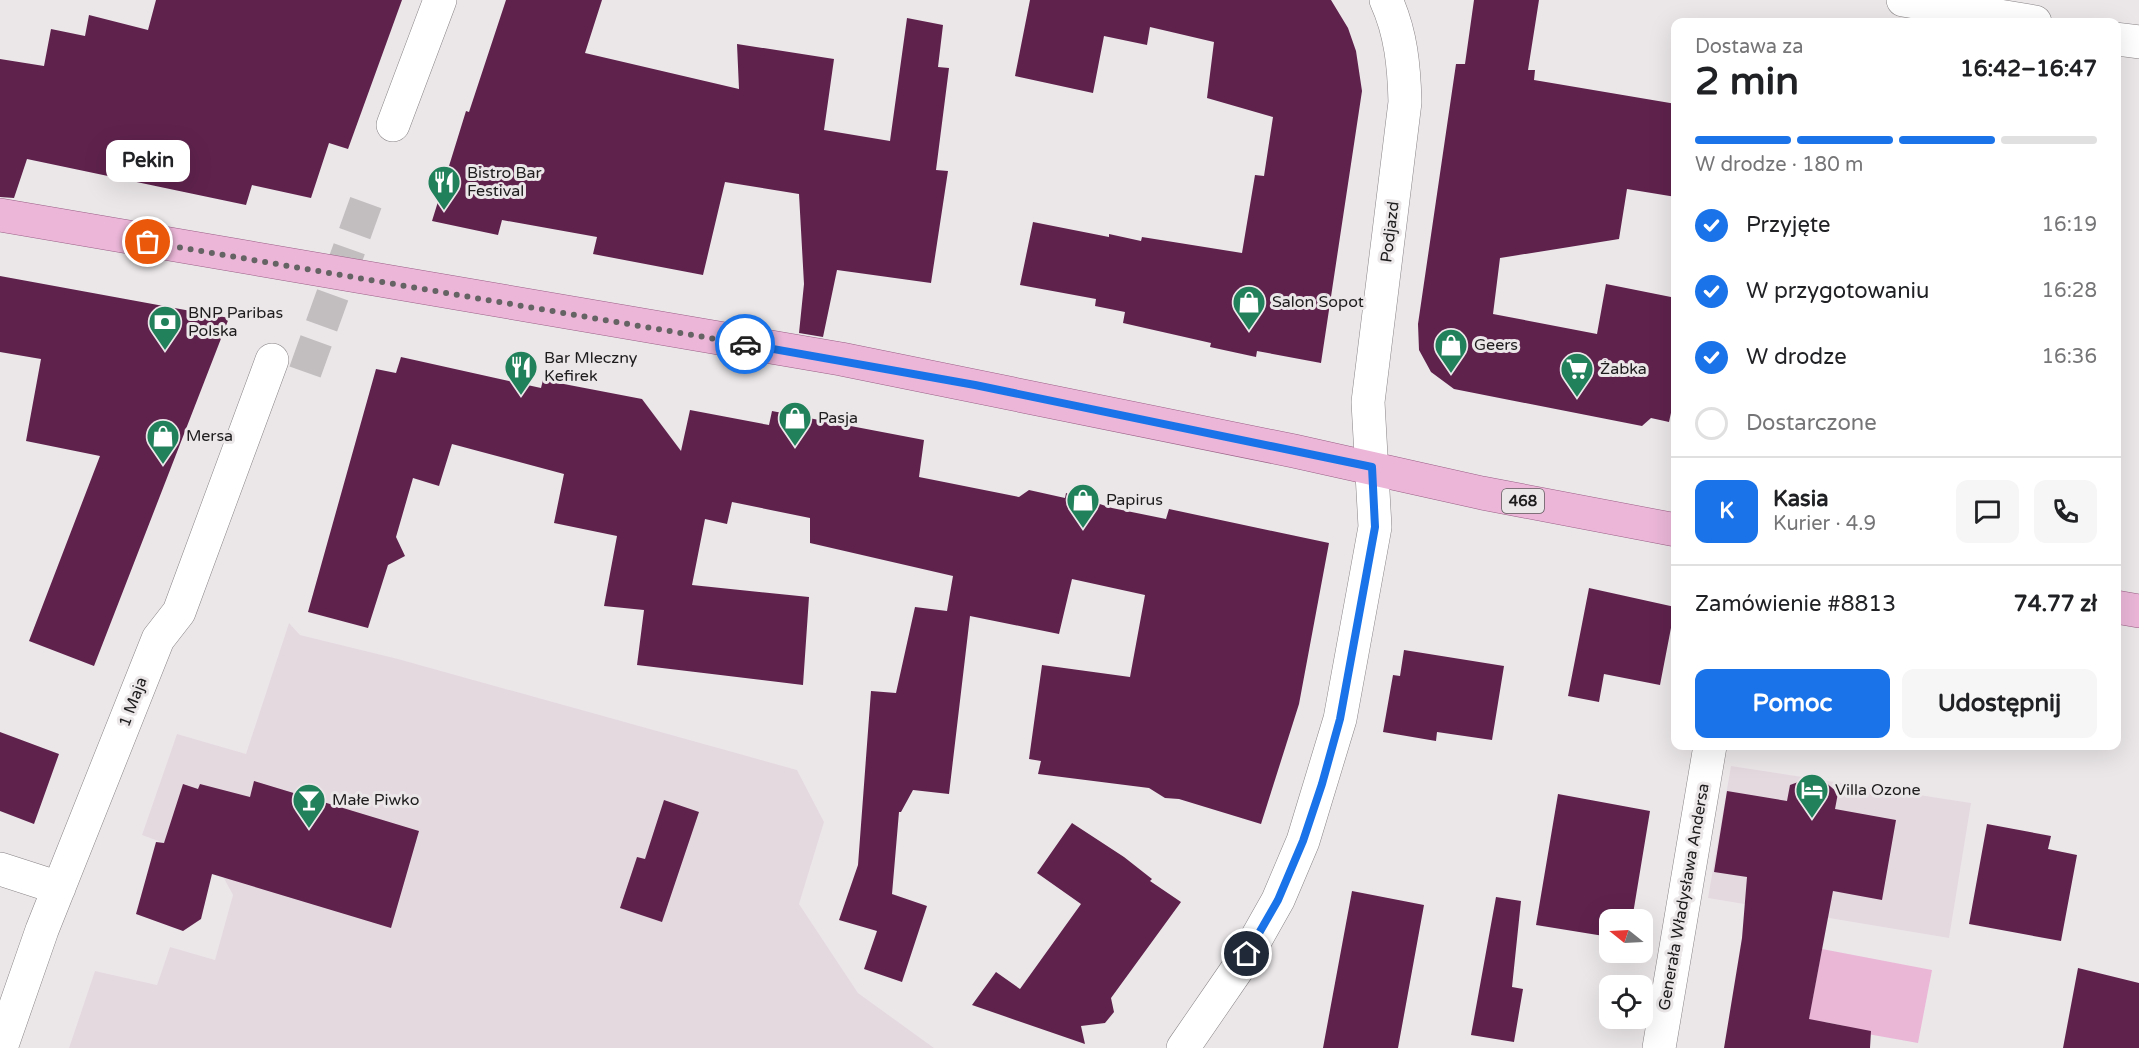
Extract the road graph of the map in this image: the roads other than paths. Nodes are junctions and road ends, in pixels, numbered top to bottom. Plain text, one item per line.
1 (441, 0) edge
2 (1386, 0) edge
3 (1903, 0) edge
4 (2011, 18) edge
5 (2121, 40) edge
6 (2139, 42) edge
7 (393, 125) dead end
8 (0, 215) edge
9 (272, 360) tunnel mouth
10 (1372, 467) junction
11 (1671, 529) edge
12 (2121, 608) edge
13 (2139, 611) edge
14 (1709, 750) edge
15 (0, 869) edge
16 (59, 888) junction
17 (1, 1048) edge
18 (1183, 1048) edge
19 (1659, 1048) edge

1 - 7 street
2 - 10 street, Podjazd
3 - 4 street
5 - 6 street
8 - 10 main road, 468
9 - 16 street, 1 Maja
10 - 11 main road, 468
10 - 18 street, Podjazd
12 - 13 main road
14 - 19 street, Generała Władysława Andersa
15 - 16 street
16 - 17 street, 1 Maja

